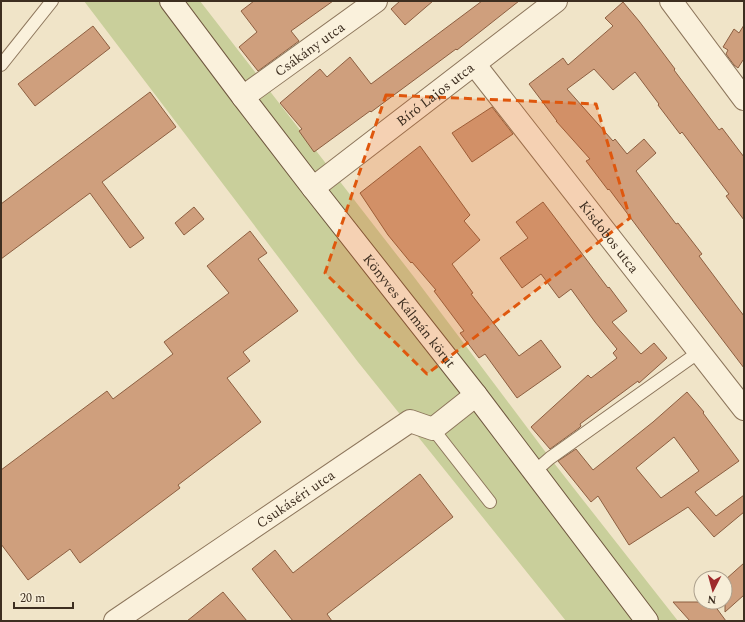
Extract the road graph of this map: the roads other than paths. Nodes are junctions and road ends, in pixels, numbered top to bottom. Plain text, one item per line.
1 (52, 1) edge
2 (171, 1) edge
3 (376, 1) edge
4 (556, 1) edge
5 (671, 1) edge
6 (475, 64) junction
7 (1, 65) edge
8 (242, 97) junction
9 (744, 99) edge
10 (313, 188) junction
11 (699, 352) junction
12 (476, 395) junction
13 (744, 409) edge
14 (433, 429) junction
15 (534, 472) junction
16 (490, 502) dead end
17 (115, 621) edge
18 (647, 621) edge

1 - 7 lane
2 - 8 street, Könyves Kálmán körút
3 - 8 street, Csákány utca
4 - 6 street, Bíró Lajos utca
5 - 9 street
6 - 10 street, Bíró Lajos utca
6 - 11 street, Kisdobos utca
8 - 10 street, Könyves Kálmán körút
10 - 12 street, Könyves Kálmán körút
11 - 13 street, Kisdobos utca
11 - 15 lane
12 - 14 street
12 - 15 street, Könyves Kálmán körút
14 - 16 lane
14 - 17 street, Csukáséri utca
15 - 18 street, Könyves Kálmán körút

